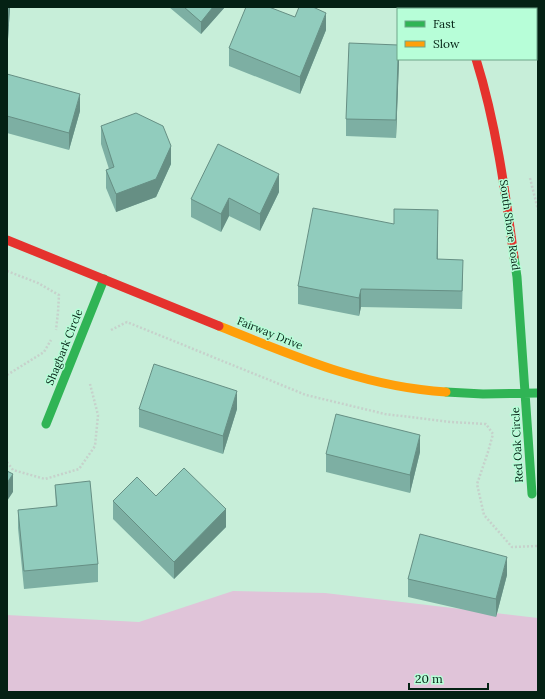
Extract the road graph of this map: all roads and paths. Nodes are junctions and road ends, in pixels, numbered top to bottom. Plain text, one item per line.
1 (476, 60) edge
2 (7, 240) edge
3 (7, 271) edge
4 (104, 279) junction
5 (109, 332) dead end
6 (7, 375) edge
7 (92, 380) dead end
8 (538, 392) edge
9 (526, 393) junction
10 (46, 424) dead end
11 (7, 462) edge
12 (532, 494) dead end
13 (538, 546) edge

1 - 9 street, South Shore Road
2 - 4 street, Fairway Drive
3 - 6 path
4 - 9 street, Fairway Drive
4 - 10 street, Shagbark Circle
5 - 13 path
7 - 11 path
8 - 9 street, Fairway Drive
9 - 12 street, Red Oak Circle

